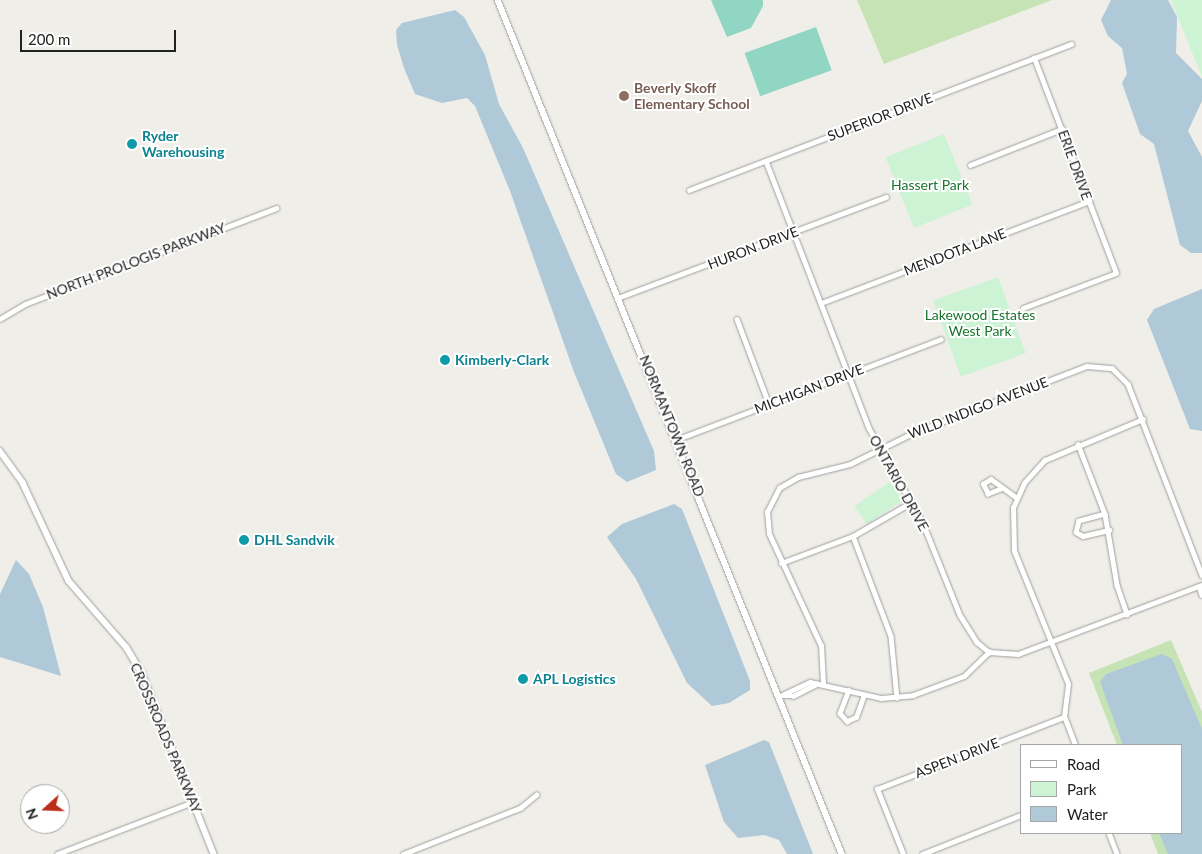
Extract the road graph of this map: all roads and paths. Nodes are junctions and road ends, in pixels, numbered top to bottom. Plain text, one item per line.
1 (498, 0) edge
2 (1070, 44) dead end
3 (1034, 58) junction
4 (1062, 129) junction
5 (766, 161) junction
6 (970, 165) dead end
7 (689, 190) dead end
8 (886, 197) dead end
9 (1088, 201) junction
10 (276, 208) dead end
11 (794, 232) junction
12 (620, 297) junction
13 (821, 303) junction
14 (1023, 308) dead end
15 (0, 319) edge
16 (737, 319) dead end
17 (941, 339) dead end
18 (848, 375) junction
19 (769, 404) junction
20 (1143, 419) junction
21 (678, 439) junction
22 (1078, 444) junction
23 (880, 450) junction
24 (0, 451) edge
25 (1001, 489) dead end
26 (1016, 496) junction
27 (912, 502) junction
28 (1105, 514) junction
29 (1109, 530) junction
30 (853, 536) junction
31 (780, 563) junction
32 (1202, 575) edge
33 (1200, 585) edge
34 (1202, 595) edge
35 (1127, 614) junction
36 (1053, 643) junction
37 (989, 652) junction
38 (820, 683) junction
39 (849, 690) junction
40 (780, 696) junction
41 (864, 696) junction
42 (897, 698) junction
43 (1064, 717) junction
44 (1075, 744) edge
45 (536, 795) dead end
46 (193, 802) junction
47 (1020, 815) edge
48 (1109, 834) edge
49 (57, 854) edge
50 (214, 854) edge
51 (403, 854) edge
52 (842, 854) edge
53 (903, 854) edge
54 (922, 854) edge
55 (1117, 854) edge

1 - 12 street, NORMANTOWN ROAD
2 - 3 street, SUPERIOR DRIVE
3 - 4 street, ERIE DRIVE
3 - 5 street, SUPERIOR DRIVE
4 - 6 street
4 - 9 street, ERIE DRIVE
5 - 7 street, SUPERIOR DRIVE
5 - 11 street, ONTARIO DRIVE
8 - 11 street, HURON DRIVE
9 - 13 street, MENDOTA LANE
9 - 14 street, ERIE DRIVE
10 - 15 street, NORTH PROLOGIS PARKWAY
11 - 12 street, HURON DRIVE
11 - 13 street, ONTARIO DRIVE
12 - 21 street, NORMANTOWN ROAD
13 - 18 street, ONTARIO DRIVE
16 - 19 street
17 - 18 street, MICHIGAN DRIVE
18 - 19 street, MICHIGAN DRIVE
18 - 23 street, ONTARIO DRIVE
19 - 21 street, MICHIGAN DRIVE
20 - 22 street
20 - 23 street, WILD INDIGO AVENUE
20 - 32 street, WILD INDIGO AVENUE
21 - 40 street, NORMANTOWN ROAD
22 - 26 street
22 - 28 street
23 - 27 street, ONTARIO DRIVE
23 - 31 street, WILD INDIGO AVENUE
24 - 46 street, CROSSROADS PARKWAY
25 - 26 street
26 - 36 street
27 - 30 street
27 - 37 street, ONTARIO DRIVE
28 - 29 street
28 - 29 street
29 - 35 street
30 - 31 street
30 - 42 street
31 - 38 street
33 - 34 street
33 - 35 street
35 - 36 street
36 - 37 street
36 - 43 street
37 - 42 street
38 - 39 street
38 - 40 street
39 - 41 street
39 - 41 street
40 - 52 street, NORMANTOWN ROAD
41 - 42 street
43 - 44 street
43 - 53 street, ASPEN DRIVE
45 - 51 street
46 - 49 street
46 - 50 street, CROSSROADS PARKWAY
47 - 54 street
48 - 55 street

